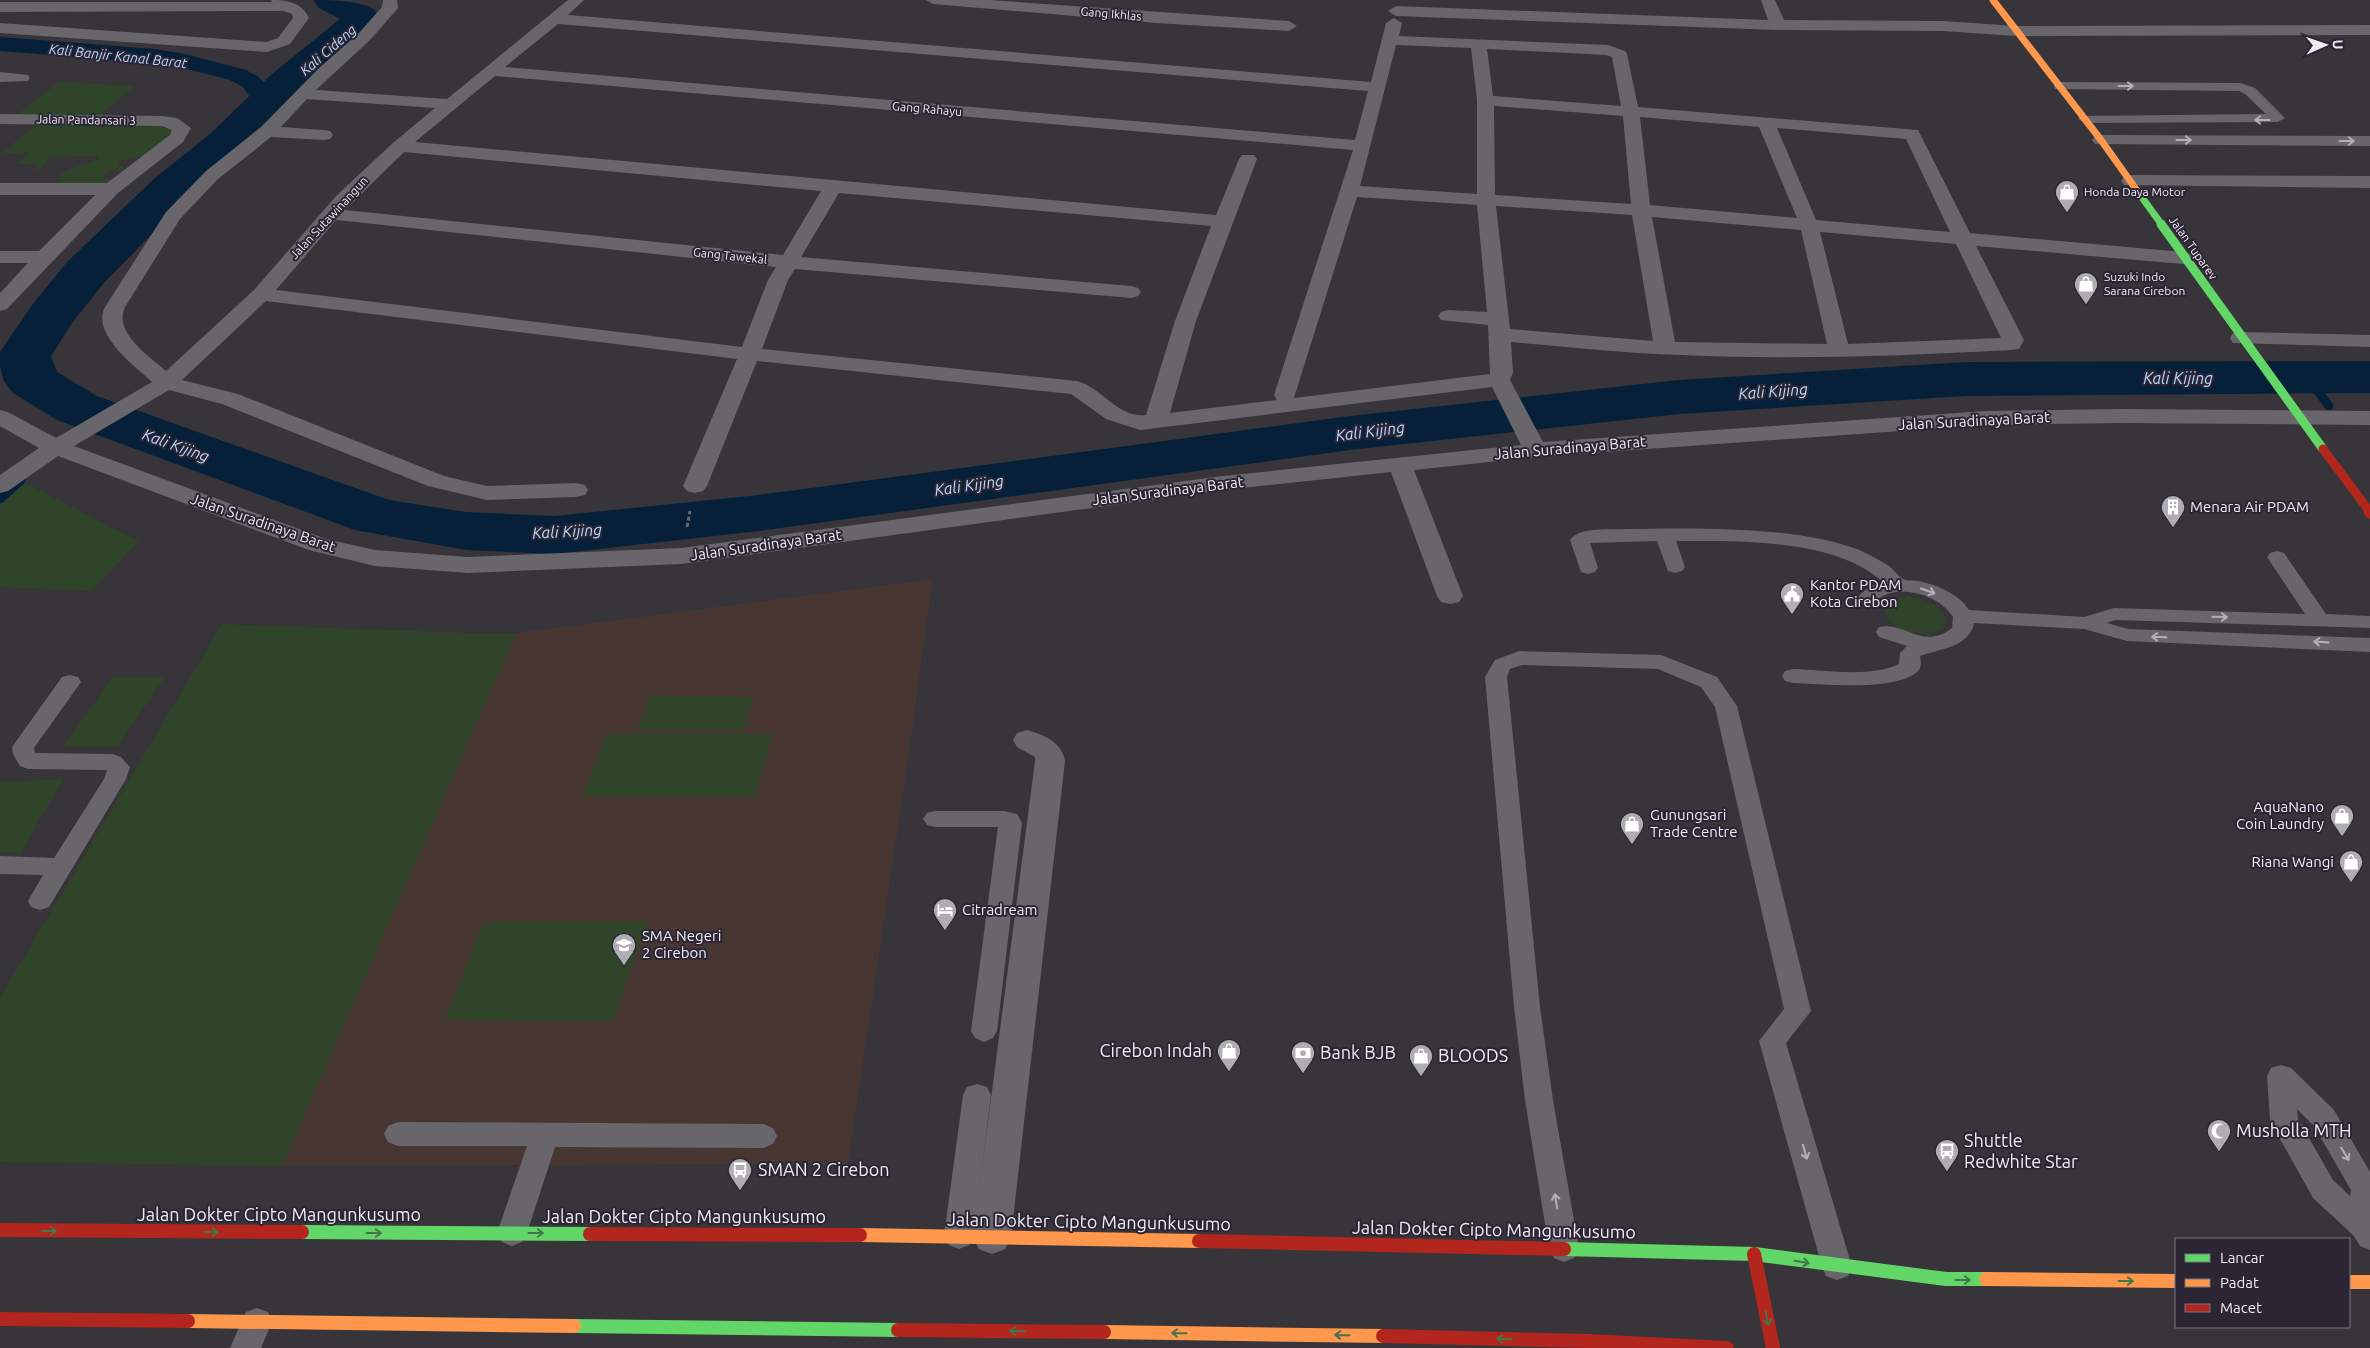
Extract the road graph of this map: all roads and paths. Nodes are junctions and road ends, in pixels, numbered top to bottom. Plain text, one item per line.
1 (390, 0) edge
2 (577, 0) edge
3 (933, 0) edge
4 (1768, 0) edge
5 (1993, 0) edge
6 (281, 3) edge
7 (1396, 6) edge
8 (0, 7) edge
9 (1472, 7) edge
10 (556, 19) junction
11 (1778, 25) junction
12 (1289, 26) dead end
13 (0, 28) edge
14 (2370, 30) edge
15 (2016, 31) junction
16 (1391, 40) junction
17 (1478, 44) junction
18 (491, 71) junction
19 (0, 77) edge
20 (22, 78) dead end
21 (2060, 86) junction
22 (2102, 86) junction
23 (1376, 87) junction
24 (303, 94) junction
25 (1485, 100) junction
26 (448, 104) junction
27 (1631, 113) junction
28 (0, 119) edge
29 (2085, 119) junction
30 (2138, 119) junction
31 (1766, 124) junction
32 (267, 131) junction
33 (324, 135) dead end
34 (2101, 140) junction
35 (2149, 140) junction
36 (2370, 141) edge
37 (400, 146) junction
38 (1363, 146) junction
39 (1248, 159) dead end
40 (2370, 182) edge
41 (2194, 186) junction
42 (832, 187) junction
43 (2134, 187) junction
44 (0, 188) edge
45 (111, 189) junction
46 (1349, 192) junction
47 (2370, 193) edge
48 (1486, 200) junction
49 (1641, 210) junction
50 (330, 214) junction
51 (1222, 221) junction
52 (1809, 225) junction
53 (1963, 238) junction
54 (0, 257) edge
55 (44, 257) junction
56 (2183, 258) junction
57 (788, 262) junction
58 (1131, 292) dead end
59 (261, 294) junction
60 (0, 305) edge
61 (1448, 316) dead end
62 (1499, 327) junction
63 (2243, 340) junction
64 (2370, 341) edge
65 (1665, 348) junction
66 (1839, 350) junction
67 (750, 354) junction
68 (1501, 385) junction
69 (160, 386) junction
70 (1285, 395) dead end
71 (2296, 413) junction
72 (0, 417) edge
73 (2370, 418) edge
74 (1156, 422) junction
75 (57, 448) junction
76 (1534, 448) junction
77 (1400, 465) junction
78 (0, 486) edge
79 (695, 486) joint
80 (576, 490) dead end
81 (2370, 513) edge
82 (1664, 535) junction
83 (681, 556) junction
84 (2277, 557) dead end
85 (1675, 566) dead end
86 (1588, 568) dead end
87 (1898, 585) junction
88 (1450, 596) dead end
89 (1867, 600) dead end
90 (1963, 616) junction
91 (2320, 620) junction
92 (2370, 622) edge
93 (2085, 623) junction
94 (1886, 632) dead end
95 (1932, 644) junction
96 (2370, 645) edge
97 (1793, 676) dead end
98 (70, 682) dead end
99 (1027, 740) dead end
100 (935, 819) dead end
101 (0, 865) edge
102 (61, 867) junction
103 (40, 901) dead end
104 (984, 1031) dead end
105 (977, 1095) dead end
106 (398, 1134) dead end
107 (546, 1135) junction
108 (763, 1136) dead end
109 (0, 1230) edge
110 (2367, 1232) edge
111 (512, 1233) junction
112 (959, 1236) junction
113 (992, 1237) junction
114 (1564, 1249) junction
115 (1754, 1254) junction
116 (1837, 1267) junction
117 (2175, 1281) edge
118 (2350, 1282) edge
119 (2370, 1282) edge
120 (0, 1319) edge
121 (251, 1335) edge
122 (536, 1337) edge
123 (659, 1338) edge
124 (986, 1339) edge
125 (1083, 1340) edge
126 (1404, 1342) edge
127 (1590, 1344) edge
128 (1727, 1348) edge
129 (1773, 1348) edge

1 - 24 street
2 - 10 street, Jalan Sutawinangun
3 - 12 street, Gang Ikhlas
4 - 11 street
5 - 15 main road, Jalan Tuparev
6 - 8 street
6 - 13 street
7 - 9 street
7 - 16 street
9 - 11 street
10 - 18 street, Jalan Sutawinangun
10 - 23 street
11 - 15 street
14 - 15 street
15 - 21 main road, Jalan Tuparev
16 - 17 street
16 - 23 street
17 - 25 street
17 - 27 street
18 - 26 street, Jalan Sutawinangun
18 - 38 street, Gang Rahayu
19 - 20 street
21 - 22 lane
21 - 29 main road, Jalan Tuparev
22 - 30 lane
22 -> 30 lane
23 - 38 street
24 - 26 street
24 - 32 street
25 - 27 street
25 - 48 street
26 - 37 street, Jalan Sutawinangun
27 - 31 street
27 - 49 street
28 - 45 street, Jalan Pandansari 3
29 - 30 lane
29 - 34 main road, Jalan Tuparev
31 - 52 street
31 - 53 street
32 - 33 street
32 - 69 street
34 - 35 street
34 - 43 main road, Jalan Tuparev
35 -> 36 street
35 - 41 street
37 - 42 street
37 - 50 street, Jalan Sutawinangun
38 - 46 street
39 - 51 street
40 - 41 street
41 - 43 street
41 - 47 street
42 - 51 street
42 - 57 street
43 - 56 main road, Jalan Tuparev
44 - 45 street
45 - 55 street
46 - 48 street
46 - 70 street
48 - 49 street
48 - 62 street
49 - 52 street
49 - 65 street
50 - 57 street, Gang Tawekal
50 - 59 street, Jalan Sutawinangun
51 - 74 street
52 - 53 street
52 - 66 street
53 - 56 street
53 - 66 street
54 - 55 street
55 - 60 street
56 - 63 main road, Jalan Tuparev
57 - 58 street, Gang Tawekal
57 - 67 street
59 - 67 street
59 - 69 street, Jalan Sutawinangun
61 - 62 street
62 - 65 street
62 - 68 street
63 - 64 street
63 - 71 main road, Jalan Tuparev
65 - 66 street
67 - 74 street
67 - 79 street
68 - 74 street
68 - 76 street
69 - 75 street, Jalan Sutawinangun
69 - 80 street
71 - 73 street, Jalan Suradinaya Barat
71 - 76 street, Jalan Suradinaya Barat
71 - 81 main road, Jalan Tuparev
72 - 75 street, Jalan Suradinaya Barat
75 - 78 street
75 - 83 street, Jalan Suradinaya Barat
76 - 77 street, Jalan Suradinaya Barat
77 - 83 street, Jalan Suradinaya Barat
77 - 88 street
79 - 83 path
82 - 85 lane
82 - 86 lane
82 - 87 lane
84 - 91 lane
87 - 89 lane
87 -> 90 lane
90 - 93 lane
90 - 95 lane
91 - 92 lane
93 -> 91 lane
96 -> 93 lane
94 - 95 lane
95 - 97 lane
98 - 102 lane
99 - 113 street
100 - 104 lane
101 - 102 lane
102 - 103 lane
105 - 112 lane
106 - 107 lane
107 - 108 lane
107 - 111 lane
109 -> 111 main road, Jalan Dokter Cipto Mangunkusumo
110 -> 110 lane
111 -> 112 main road, Jalan Dokter Cipto Mangunkusumo
112 - 113 main road, Jalan Dokter Cipto Mangunkusumo
113 - 114 main road, Jalan Dokter Cipto Mangunkusumo
114 - 115 main road, Jalan Dokter Cipto Mangunkusumo
114 -> 116 lane
115 -> 116 main road, Jalan Dokter Cipto Mangunkusumo
115 -> 129 main road
116 -> 117 main road, Jalan Dokter Cipto Mangunkusumo
118 - 119 main road
120 - 121 main road
121 - 122 main road
122 - 123 main road
123 - 124 main road
125 -> 124 main road
126 -> 125 main road
127 -> 126 main road
127 - 128 main road

